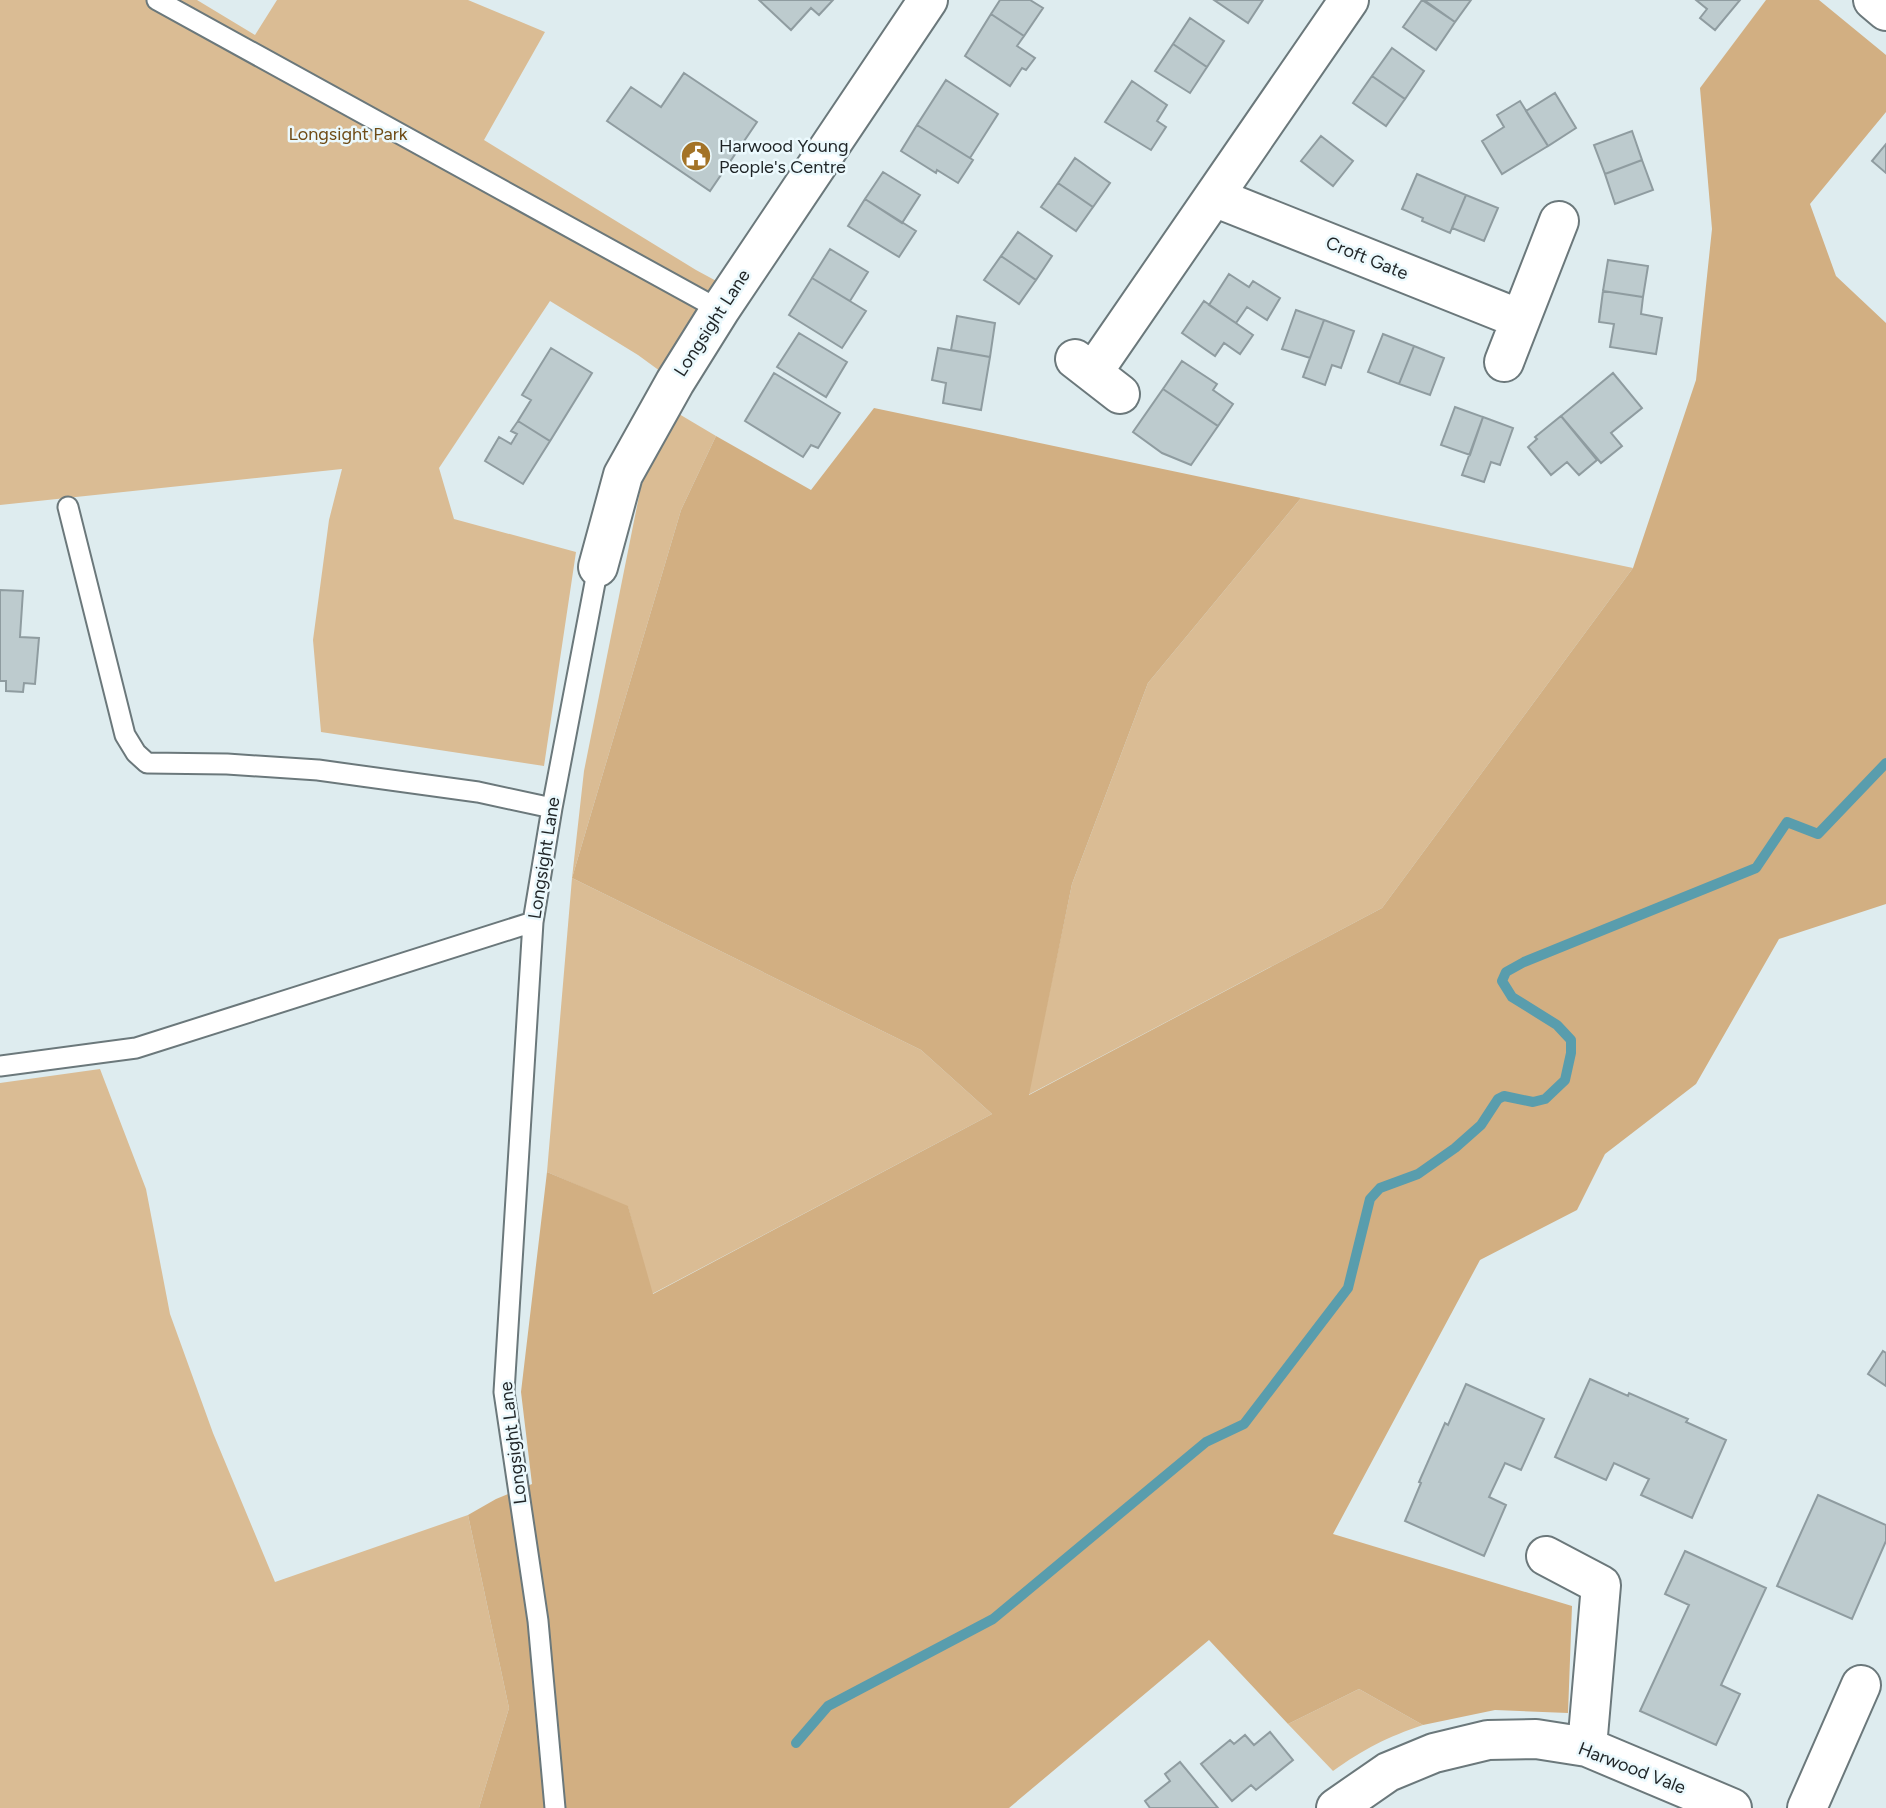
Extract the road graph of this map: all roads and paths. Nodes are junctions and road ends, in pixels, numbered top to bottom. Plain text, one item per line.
1 (156, 0) edge
2 (928, 0) edge
3 (1349, 0) edge
4 (1873, 0) edge
5 (1886, 11) edge
6 (1214, 197) junction
7 (1559, 221) dead end
8 (720, 310) junction
9 (1520, 319) junction
10 (1504, 362) dead end
11 (1096, 375) dead end
12 (68, 507) dead end
13 (598, 567) joint
14 (552, 808) junction
15 (533, 922) junction
16 (0, 1066) edge
17 (1546, 1556) dead end
18 (1861, 1685) dead end
19 (1587, 1747) junction
20 (555, 1808) edge
21 (1336, 1808) edge
22 (1732, 1808) edge
23 (1807, 1808) edge

1 - 8 lane
2 - 8 street, Longsight Lane
3 - 6 street
4 - 5 street
6 - 9 street, Croft Gate
6 - 11 street
7 - 9 street
8 - 13 street, Longsight Lane
9 - 10 street
12 - 14 lane
13 - 14 lane, Longsight Lane
14 - 15 lane, Longsight Lane
15 - 16 lane
15 - 20 lane, Longsight Lane
17 - 19 street
18 - 23 street
19 - 21 street, Harwood Vale
19 - 22 street, Harwood Vale

